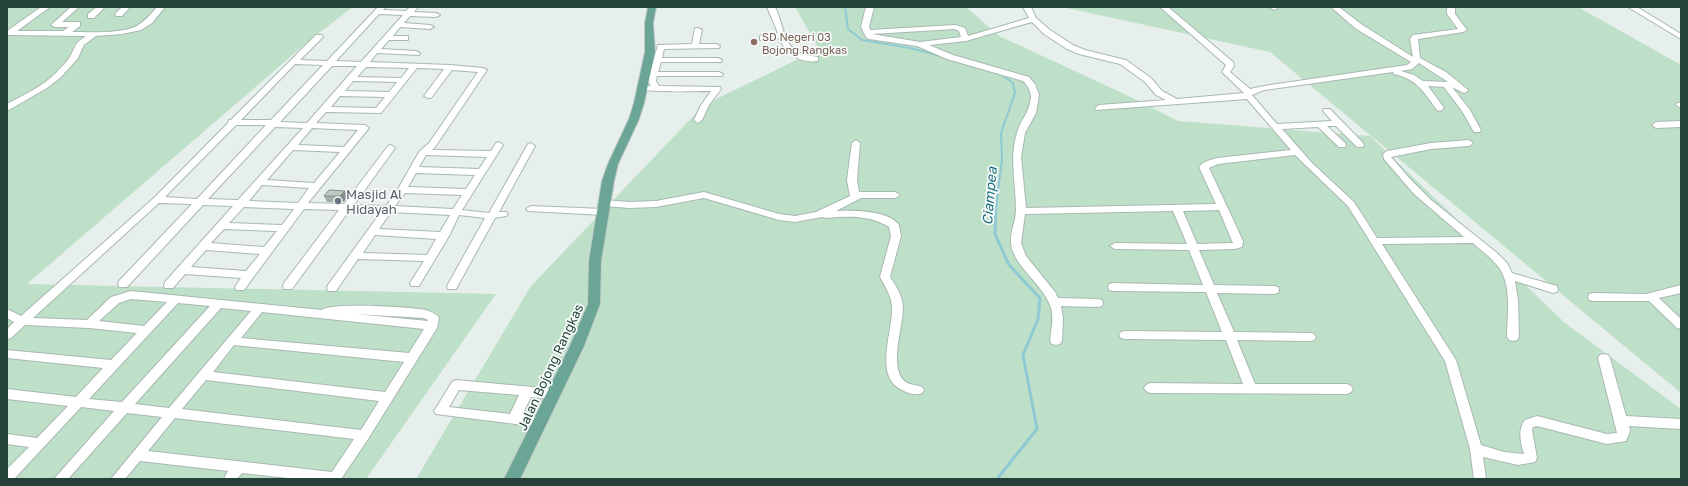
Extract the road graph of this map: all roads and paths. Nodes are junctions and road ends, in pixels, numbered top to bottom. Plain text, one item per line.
1 (46, 7) edge
2 (75, 7) edge
3 (101, 7) edge
4 (126, 7) edge
5 (161, 7) edge
6 (652, 7) edge
7 (771, 7) edge
8 (870, 7) edge
9 (1027, 7) edge
10 (1164, 7) edge
11 (1335, 7) edge
12 (1451, 7) edge
13 (1632, 7) edge
14 (380, 10) edge
15 (411, 10) edge
16 (119, 14) dead end
17 (436, 15) dead end
18 (91, 16) dead end
19 (1033, 19) junction
20 (398, 25) junction
21 (430, 27) dead end
22 (698, 30) dead end
23 (867, 32) junction
24 (9, 33) edge
25 (66, 33) junction
26 (94, 34) junction
27 (782, 35) junction
28 (319, 37) dead end
29 (1681, 37) edge
30 (388, 38) junction
31 (405, 38) dead end
32 (763, 38) dead end
33 (966, 39) junction
34 (919, 44) junction
35 (695, 46) junction
36 (716, 46) dead end
37 (376, 51) junction
38 (416, 53) dead end
39 (814, 59) dead end
40 (658, 60) junction
41 (718, 60) dead end
42 (1417, 61) junction
43 (293, 62) junction
44 (330, 63) junction
45 (364, 64) junction
46 (415, 66) junction
47 (450, 67) junction
48 (1389, 70) junction
49 (654, 74) junction
50 (719, 74) dead end
51 (350, 79) junction
52 (403, 80) junction
53 (1421, 83) junction
54 (1456, 84) junction
55 (1446, 85) junction
56 (642, 88) junction
57 (657, 88) junction
58 (1464, 91) dead end
59 (338, 93) junction
60 (1249, 94) junction
61 (391, 95) junction
62 (428, 96) dead end
63 (1176, 102) junction
64 (7, 108) edge
65 (1099, 108) dead end
66 (1440, 108) dead end
67 (324, 109) junction
68 (1327, 111) dead end
69 (1662, 116) dead end
70 (698, 120) dead end
71 (232, 122) junction
72 (1338, 122) junction
73 (274, 123) junction
74 (1320, 124) junction
75 (1677, 124) edge
76 (1656, 125) dead end
77 (310, 126) junction
78 (1276, 127) junction
79 (1477, 130) dead end
80 (1681, 131) edge
81 (1469, 143) dead end
82 (856, 144) dead end
83 (499, 145) dead end
84 (1342, 145) dead end
85 (1360, 145) dead end
86 (531, 146) dead end
87 (290, 148) junction
88 (391, 148) dead end
89 (347, 150) junction
90 (423, 152) junction
91 (1298, 152) junction
92 (493, 154) junction
93 (414, 170) junction
94 (482, 172) junction
95 (260, 182) junction
96 (316, 186) junction
97 (402, 190) junction
98 (469, 192) junction
99 (895, 195) dead end
100 (855, 196) junction
101 (156, 200) junction
102 (201, 201) junction
103 (241, 203) junction
104 (301, 206) junction
105 (1223, 207) junction
106 (346, 208) junction
107 (604, 208) junction
108 (1177, 208) junction
109 (388, 209) junction
110 (531, 209) dead end
111 (1021, 211) junction
112 (456, 212) junction
113 (503, 214) dead end
114 (491, 216) junction
115 (818, 216) junction
116 (221, 226) junction
117 (285, 228) junction
118 (372, 232) junction
119 (444, 236) junction
120 (1476, 240) junction
121 (1375, 241) junction
122 (204, 246) junction
123 (1115, 246) dead end
124 (1192, 247) junction
125 (267, 251) junction
126 (355, 256) junction
127 (430, 259) junction
128 (182, 270) junction
129 (247, 276) junction
130 (1509, 276) junction
131 (415, 283) dead end
132 (123, 284) dead end
133 (169, 285) dead end
134 (288, 286) dead end
135 (452, 286) dead end
136 (240, 287) dead end
137 (1113, 287) dead end
138 (332, 288) dead end
139 (1211, 288) junction
140 (1553, 289) dead end
141 (1681, 289) edge
142 (1274, 290) dead end
143 (1593, 297) dead end
144 (1651, 297) junction
145 (176, 298) junction
146 (1054, 302) junction
147 (218, 303) junction
148 (1098, 303) dead end
149 (259, 308) junction
150 (7, 313) edge
151 (20, 321) junction
152 (89, 324) junction
153 (1681, 325) edge
154 (147, 330) junction
155 (7, 335) edge
156 (1125, 335) dead end
157 (1230, 337) junction
158 (1513, 337) dead end
159 (1310, 338) dead end
160 (232, 341) junction
161 (1056, 341) dead end
162 (7, 354) edge
163 (412, 358) junction
164 (1604, 358) dead end
165 (114, 365) junction
166 (202, 375) junction
167 (1150, 388) dead end
168 (1251, 388) junction
169 (1347, 389) dead end
170 (918, 390) dead end
171 (527, 392) junction
172 (7, 394) edge
173 (554, 394) junction
174 (387, 397) junction
175 (78, 401) junction
176 (124, 408) junction
177 (172, 413) junction
178 (514, 419) junction
179 (1622, 421) junction
180 (540, 422) junction
181 (1681, 424) edge
182 (364, 435) junction
183 (7, 439) edge
184 (40, 443) junction
185 (1476, 449) junction
186 (138, 456) junction
187 (239, 466) junction
188 (286, 475) edge
189 (7, 478) edge
190 (60, 479) edge
191 (117, 479) edge
192 (230, 479) edge
193 (334, 479) edge
194 (512, 479) edge
195 (1480, 479) edge

1 - 24 street
2 - 25 street
3 - 18 street
4 - 16 street
5 - 26 street
6 - 56 main road, Jalan Bojong Rangkas
7 - 27 street
8 - 23 street
9 - 19 street
10 - 60 street
11 - 42 street
12 - 42 street
13 - 29 street
14 - 15 street
14 - 44 street
15 - 17 street
15 - 20 street
19 - 33 street
19 - 63 street
20 - 21 street
20 - 30 street
22 - 35 street
23 - 33 street
23 - 34 street
24 - 25 street
25 - 26 street
26 - 64 street
27 - 32 street
27 - 39 street
28 - 43 street
30 - 31 street
30 - 37 street
33 - 34 street
34 - 111 street
35 - 36 street
35 - 40 street
37 - 38 street
37 - 45 street
40 - 41 street
40 - 49 street
42 - 48 street
42 - 54 street
43 - 44 street
43 - 71 street
44 - 45 street
44 - 73 street
45 - 46 street
45 - 51 street
46 - 47 street
46 - 52 street
47 - 62 street
47 - 90 street
48 - 53 street
48 - 60 street
49 - 50 street
49 - 57 street
51 - 52 street
51 - 59 street
52 - 61 street
53 - 55 street
53 - 66 street
54 - 55 street
54 - 58 street
55 - 79 street
56 - 57 street
56 - 107 main road, Jalan Bojong Rangkas
57 - 70 street
59 - 61 street
59 - 67 street
60 - 63 street
60 - 78 street
61 - 67 street
63 - 65 street
67 - 77 street
68 - 72 street
69 - 75 street
71 - 73 street
71 - 101 street
72 - 74 street
72 - 85 street
73 - 77 street
73 - 102 street
74 - 78 street
74 - 84 street
75 - 76 street
75 - 80 street
77 - 87 street
77 - 89 street
78 - 91 street
81 - 120 street
82 - 100 street
83 - 92 street
86 - 114 street
87 - 89 street
87 - 95 street
88 - 106 street
89 - 96 street
90 - 92 street
90 - 93 street
91 - 105 street
91 - 121 street
92 - 94 street
93 - 94 street
93 - 97 street
94 - 98 street
95 - 96 street
95 - 103 street
96 - 104 street
97 - 98 street
97 - 109 street
98 - 112 street
99 - 100 street
100 - 115 street
101 - 102 street
101 - 151 street
102 - 103 street
102 - 132 street
103 - 104 street
103 - 116 street
104 - 106 street
104 - 117 street
105 - 108 street
105 - 124 street
106 - 109 street
106 - 134 street
107 - 110 street
107 - 115 street
107 - 173 main road, Jalan Bojong Rangkas
108 - 111 street
108 - 124 street
109 - 112 street
109 - 118 street
111 - 146 street
112 - 114 street
112 - 119 street
113 - 114 street
114 - 135 street
115 - 170 street
116 - 117 street
116 - 122 street
117 - 125 street
118 - 119 street
118 - 126 street
119 - 127 street
120 - 121 street
120 - 130 street
121 - 185 street
122 - 125 street
122 - 128 street
123 - 124 street
124 - 139 street
125 - 129 street
126 - 127 street
126 - 138 street
127 - 131 street
128 - 129 street
128 - 133 street
129 - 136 street
130 - 140 street
130 - 158 street
137 - 139 street
139 - 142 street
139 - 157 street
141 - 144 street
143 - 144 street
144 - 153 street
145 - 147 street
145 - 152 street
145 - 154 street
146 - 148 street
146 - 161 street
147 - 149 street
147 - 176 street
149 - 160 street
149 - 163 street
150 - 151 street
151 - 152 street
151 - 155 street
152 - 154 street
154 - 165 street
156 - 157 street
157 - 159 street
157 - 168 street
160 - 163 street
160 - 166 street
162 - 165 street
163 - 174 street
164 - 179 street
165 - 175 street
166 - 174 street
166 - 177 street
167 - 168 street
168 - 169 street
171 - 173 street
171 - 178 street
171 - 178 street
172 - 175 street
173 - 180 main road, Jalan Bojong Rangkas
174 - 182 street
175 - 176 street
175 - 184 street
176 - 177 street
176 - 190 street
177 - 182 street
177 - 186 street
178 - 180 street
179 - 181 street
179 - 185 street
180 - 194 main road, Jalan Bojong Rangkas
182 - 193 street
183 - 184 street
184 - 189 street
185 - 195 street
186 - 187 street
186 - 191 street
187 - 188 street
187 - 192 street
188 - 193 street

